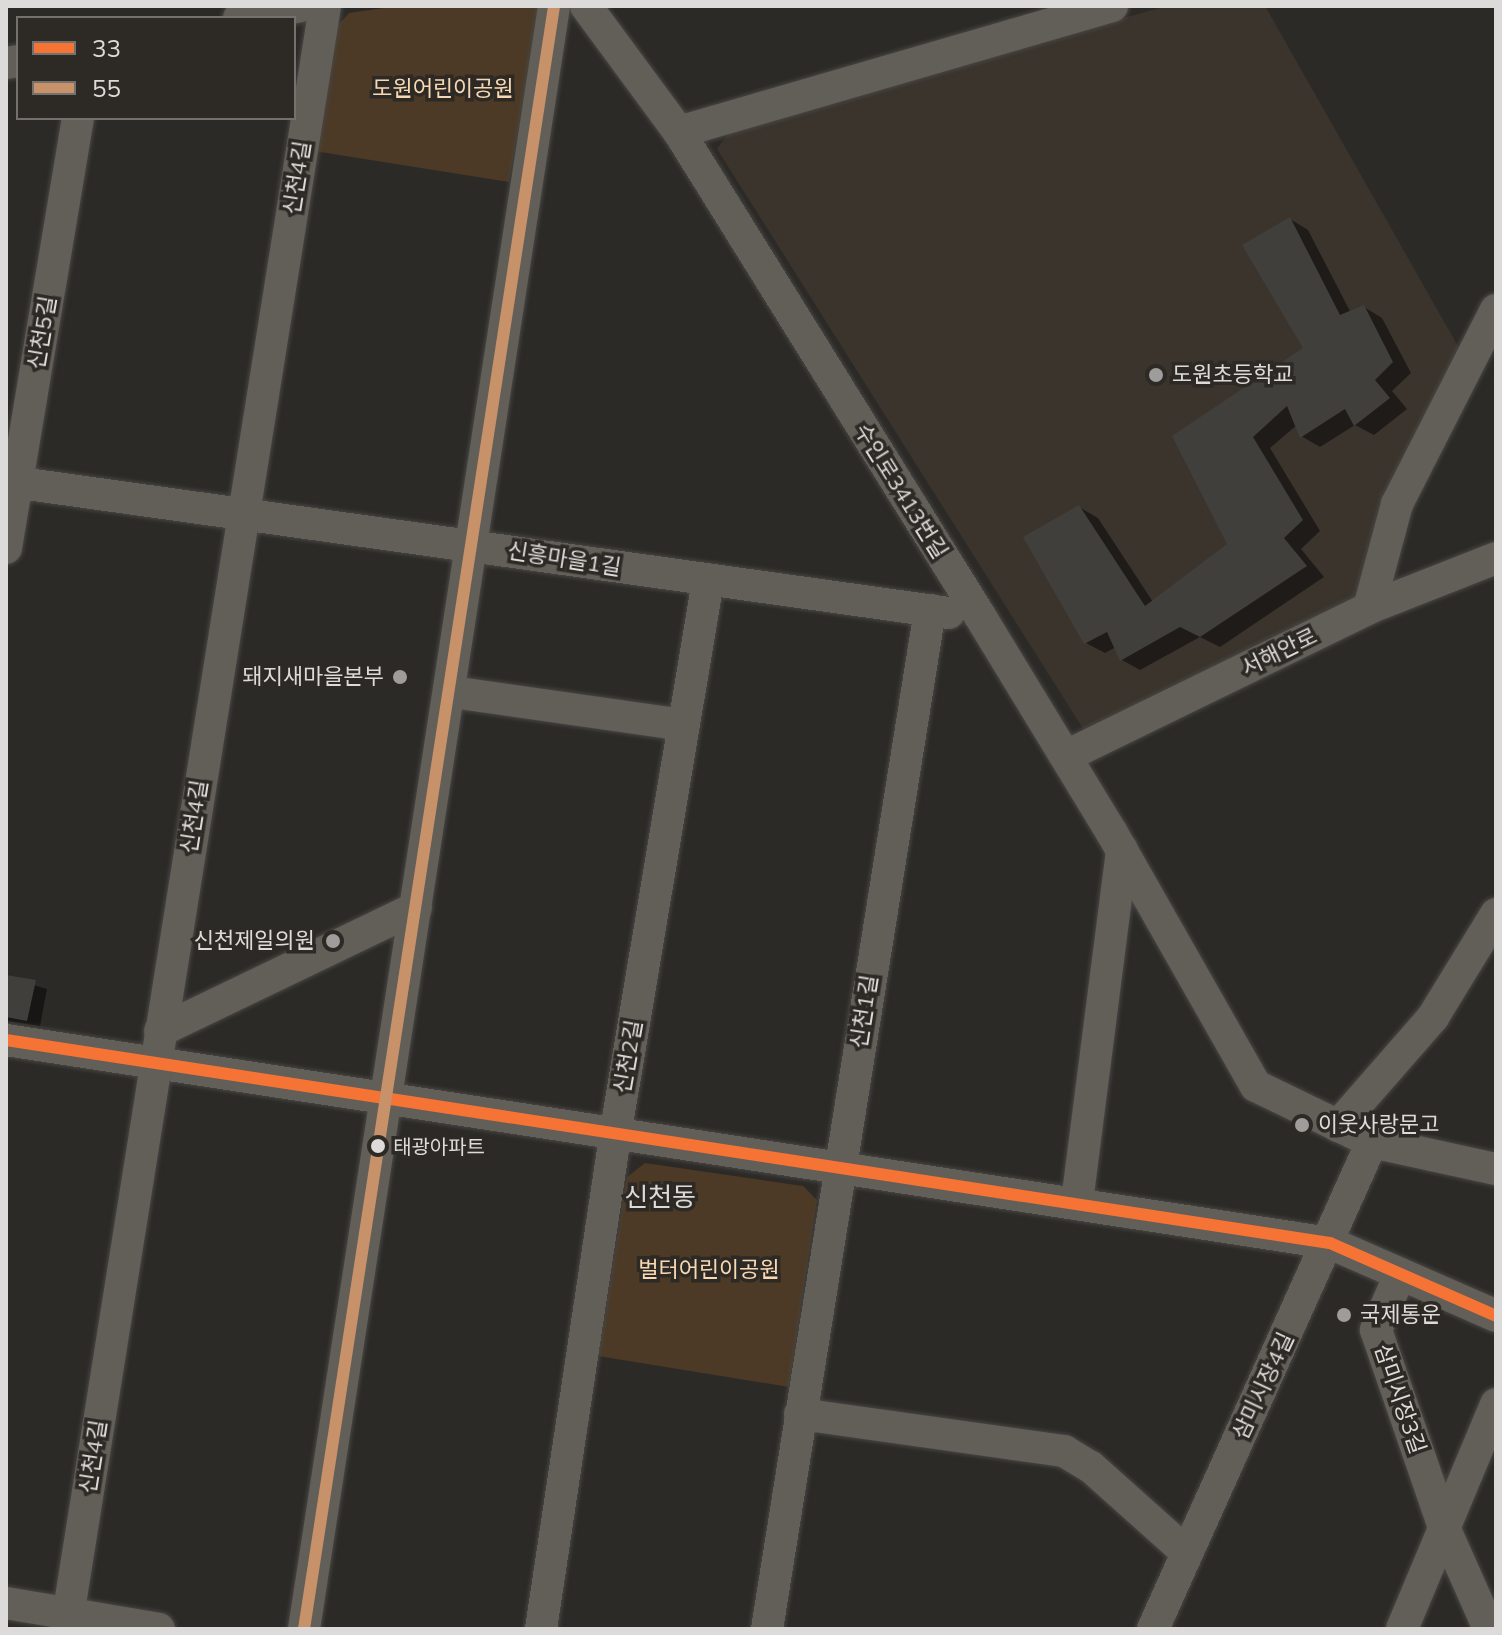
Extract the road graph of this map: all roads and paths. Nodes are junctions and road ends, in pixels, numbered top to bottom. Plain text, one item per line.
1 (301, 6) edge
2 (325, 6) edge
3 (554, 6) edge
4 (586, 6) edge
5 (1112, 6) edge
6 (256, 12) edge
7 (78, 120) edge
8 (679, 132) junction
9 (1496, 310) edge
10 (11, 482) edge
11 (242, 514) junction
12 (472, 545) junction
13 (6, 548) edge
14 (1496, 558) edge
15 (708, 581) junction
16 (1369, 608) junction
17 (930, 610) junction
18 (980, 616) junction
19 (452, 692) junction
20 (684, 725) junction
21 (1066, 756) junction
22 (1122, 850) junction
23 (416, 908) junction
24 (1496, 914) edge
25 (6, 1040) edge
26 (158, 1047) junction
27 (385, 1096) junction
28 (1338, 1126) junction
29 (616, 1130) junction
30 (1372, 1142) junction
31 (840, 1164) junction
32 (1496, 1169) edge
33 (1077, 1202) junction
34 (1330, 1243) junction
35 (1400, 1274) junction
36 (1496, 1316) edge
37 (1496, 1404) edge
38 (800, 1414) junction
39 (1443, 1525) junction
40 (1186, 1552) junction
41 (6, 1603) edge
42 (67, 1621) edge
43 (159, 1629) edge
44 (304, 1629) edge
45 (541, 1629) edge
46 (767, 1629) edge
47 (1153, 1629) edge
48 (1402, 1629) edge
49 (1489, 1629) edge

1 - 6 street
2 - 11 street, 신천4길
3 - 12 street
4 - 8 street, 수인로3413번길
5 - 8 street
7 - 10 street, 신천5길
8 - 18 street, 수인로3413번길
9 - 16 street
10 - 11 street, 신흥마을1길
10 - 13 street, 신천5길
11 - 12 street, 신흥마을1길
11 - 26 street, 신천4길
12 - 15 street, 신흥마을1길
12 - 19 street
14 - 16 street, 서해안로
15 - 17 street, 신흥마을1길
15 - 20 street, 신천2길
16 - 21 street, 서해안로
17 - 18 street, 신흥마을1길
17 - 31 street, 신천1길
18 - 21 street, 수인로3413번길
19 - 20 street
19 - 23 street
20 - 29 street, 신천2길
21 - 22 street, 수인로3413번길
22 - 28 street, 수인로3413번길
22 - 33 street
23 - 26 street
23 - 27 street
24 - 28 street
25 - 26 street
26 - 27 street
26 - 42 street, 신천4길
27 - 29 street
27 - 44 street
28 - 30 street, 수인로3413번길
29 - 31 street
29 - 45 street, 신천2길
30 - 32 street, 수인로3413번길
30 - 34 street, 삼미시장4길
31 - 33 street
31 - 38 street, 신천1길
33 - 34 street
34 - 35 street
34 - 40 street, 삼미시장4길
35 - 36 street
35 - 39 street, 삼미시장3길
37 - 39 street
38 - 40 street
38 - 46 street, 신천1길
39 - 48 street
39 - 49 street, 삼미시장3길
40 - 47 street, 삼미시장4길
41 - 42 street
42 - 43 street

